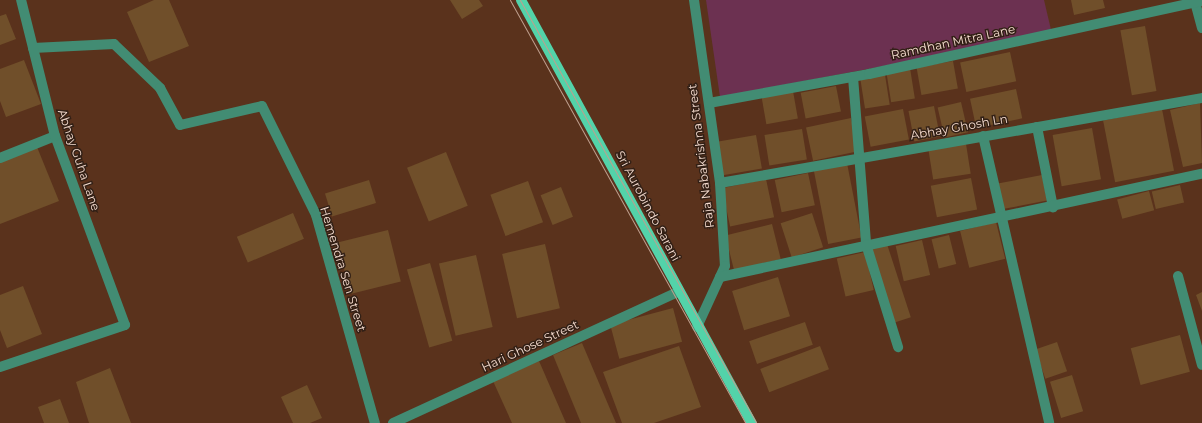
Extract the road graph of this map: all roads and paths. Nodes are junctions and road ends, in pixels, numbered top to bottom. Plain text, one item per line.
1 (21, 0) edge
2 (522, 0) edge
3 (694, 0) edge
4 (1199, 2) edge
5 (1202, 28) edge
6 (33, 48) junction
7 (853, 77) junction
8 (1202, 98) edge
9 (709, 103) junction
10 (1037, 127) junction
11 (55, 136) junction
12 (983, 136) junction
13 (861, 157) junction
14 (0, 158) edge
15 (1202, 174) edge
16 (720, 183) junction
17 (1053, 207) junction
18 (999, 217) junction
19 (866, 244) junction
20 (1178, 276) dead end
21 (720, 278) junction
22 (678, 292) junction
23 (697, 327) junction
24 (898, 346) dead end
25 (1202, 365) edge
26 (0, 367) edge
27 (375, 423) edge
28 (393, 423) edge
29 (752, 423) edge
30 (1049, 423) edge

1 - 6 street, Abhay Guha Lane
2 - 22 main road, Sri Aurobindo Sarani
3 - 9 street, Raja Nabakrishna Street
4 - 5 street
4 - 7 street, Ramdhan Mitra Lane
6 - 11 street, Abhay Guha Lane
6 - 27 street, Hemendra Sen Street
7 - 9 street, Ramdhan Mitra Lane
7 - 13 street
8 - 10 street, Abhay Ghosh Ln
9 - 16 street, Raja Nabakrishna Street
10 - 12 street, Abhay Ghosh Ln
10 - 17 street
11 - 14 street
11 - 26 street, Abhay Guha Lane
12 - 13 street, Abhay Ghosh Ln
12 - 18 street
13 - 16 street, Abhay Ghosh Ln
13 - 19 street
15 - 17 street
16 - 21 street, Raja Nabakrishna Street
17 - 18 street
18 - 19 street
18 - 30 street
19 - 21 street
19 - 24 street
20 - 25 street
21 - 23 street, Raja Nabakrishna Street
22 - 23 main road, Sri Aurobindo Sarani
22 - 28 street, Hari Ghose Street
23 - 29 main road, Sri Aurobindo Sarani

